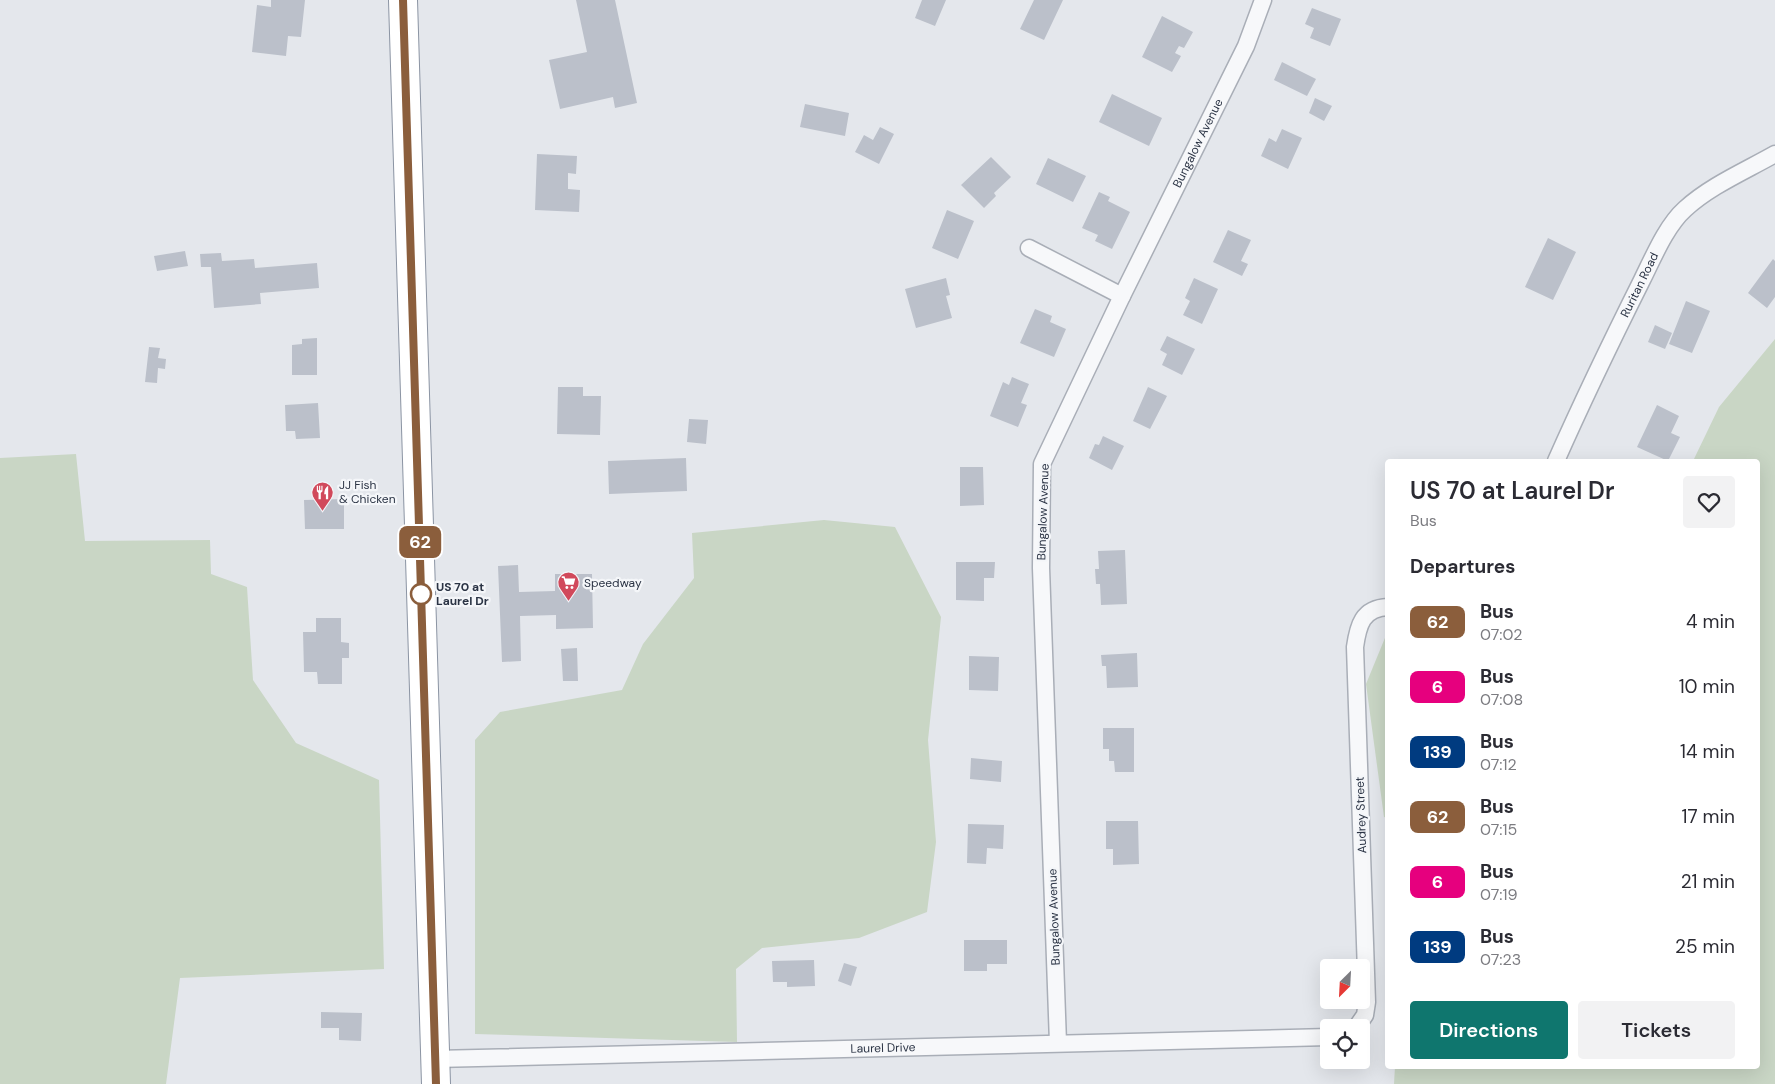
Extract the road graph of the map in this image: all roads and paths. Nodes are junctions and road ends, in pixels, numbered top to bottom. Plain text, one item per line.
1 (403, 0) edge
2 (1263, 0) edge
3 (1775, 154) edge
4 (1029, 248) dead end
5 (1122, 296) junction
6 (1557, 459) edge
7 (1381, 608) edge
8 (1362, 1019) edge
9 (1320, 1037) edge
10 (1058, 1043) junction
11 (436, 1071) edge

1 - 11 highway
2 - 5 street, Bungalow Avenue
3 - 6 street, Ruritan Road
4 - 5 street
5 - 10 street, Bungalow Avenue
7 - 8 street, Audrey Street
9 - 10 street, Laurel Drive
10 - 11 street, Laurel Drive

